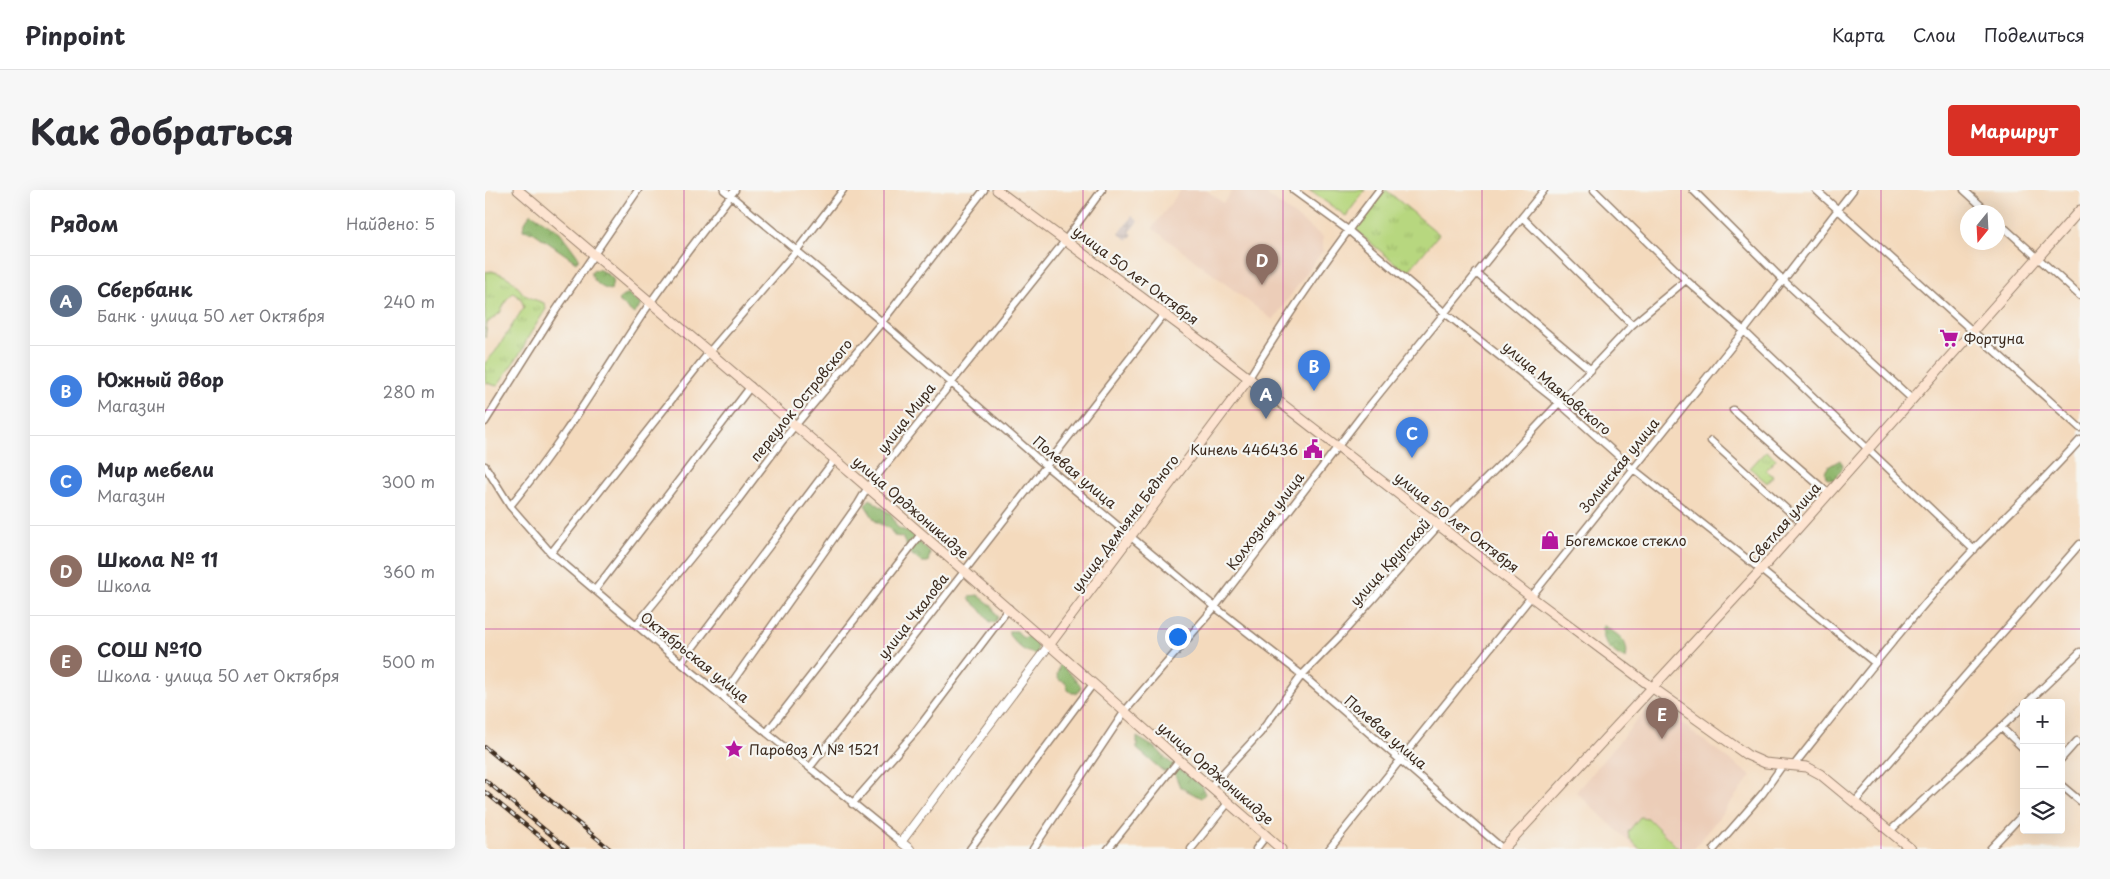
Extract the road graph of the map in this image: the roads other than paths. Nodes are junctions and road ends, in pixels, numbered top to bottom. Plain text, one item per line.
1 (518, 190) edge
2 (638, 190) edge
3 (724, 190) edge
4 (843, 190) edge
5 (984, 190) edge
6 (997, 190) edge
7 (1102, 190) edge
8 (1293, 190) edge
9 (1379, 190) edge
10 (1544, 190) edge
11 (1594, 190) edge
12 (1693, 190) edge
13 (1816, 190) edge
14 (1853, 190) edge
15 (1964, 190) edge
16 (733, 193) edge
17 (1981, 205) edge
18 (1837, 210) junction
19 (2080, 210) edge
20 (1522, 217) junction
21 (2005, 228) edge
22 (1347, 230) junction
23 (1066, 240) junction
24 (797, 250) junction
25 (594, 254) junction
26 (2038, 257) junction
27 (1476, 273) junction
28 (1686, 280) junction
29 (1783, 280) junction
30 (2080, 296) edge
31 (651, 301) junction
32 (1445, 313) junction
33 (1164, 314) junction
34 (881, 322) junction
35 (1632, 325) junction
36 (1744, 331) junction
37 (1971, 332) junction
38 (710, 351) junction
39 (1591, 370) junction
40 (1249, 378) junction
41 (950, 382) junction
42 (751, 386) junction
43 (1913, 400) junction
44 (1559, 403) junction
45 (1733, 410) dead end
46 (485, 422) edge
47 (795, 426) junction
48 (2080, 428) edge
49 (2080, 440) edge
50 (1711, 441) dead end
51 (1338, 446) junction
52 (1867, 449) junction
53 (835, 459) junction
54 (1045, 465) junction
55 (485, 466) edge
56 (1632, 468) junction
57 (867, 487) junction
58 (1828, 493) junction
59 (510, 506) junction
60 (1802, 523) junction
61 (1439, 525) junction
62 (921, 534) junction
63 (1132, 536) junction
64 (2080, 544) edge
65 (1974, 550) junction
66 (551, 553) junction
67 (1761, 570) junction
68 (964, 571) junction
69 (595, 590) junction
70 (1530, 596) junction
71 (1215, 607) junction
72 (1009, 608) junction
73 (636, 625) junction
74 (1050, 644) junction
75 (2080, 652) edge
76 (681, 663) junction
77 (1875, 663) junction
78 (1302, 675) junction
79 (1093, 684) junction
80 (1653, 688) junction
81 (723, 695) junction
82 (2031, 699) edge
83 (2020, 710) edge
84 (1125, 712) junction
85 (2001, 727) junction
86 (767, 732) junction
87 (2077, 741) dead end
88 (2020, 745) edge
89 (2065, 754) edge
90 (1179, 760) junction
91 (1400, 760) junction
92 (1794, 765) junction
93 (1782, 766) junction
94 (810, 767) junction
95 (1210, 787) junction
96 (2065, 788) edge
97 (2080, 801) edge
98 (1855, 802) junction
99 (1228, 803) junction
100 (853, 804) junction
101 (2020, 817) edge
102 (1890, 831) junction
103 (1267, 836) junction
104 (901, 842) junction
105 (910, 849) edge
106 (970, 849) edge
107 (1033, 849) edge
108 (1108, 849) edge
109 (1191, 849) edge
110 (1256, 849) edge
111 (1281, 849) edge
112 (1329, 849) edge
113 (1503, 849) edge
114 (1714, 849) edge
115 (1911, 849) edge
116 (1990, 849) edge

1 - 25 main road, улица Орджоникидзе
2 - 25 street
3 - 16 street, Полевая улица
4 - 24 street
5 - 34 street, переулок Островского
6 - 23 main road, улица 50 лет Октября
7 - 23 street, улица Мира
8 - 22 street, улица Маяковского
9 - 22 street, улица Демьяна Бедного
10 - 20 street, Колхозная улица
11 - 28 street
12 - 29 street
13 - 18 street
14 - 18 street, Золинская улица
15 - 17 street
16 - 24 street, Полевая улица
16 - 31 street
18 - 29 street, Золинская улица
18 - 37 street
19 - 26 main road, Светлая улица
20 - 27 street, Колхозная улица
20 - 35 street
21 - 26 street
22 - 32 street, улица Маяковского
22 - 40 street, улица Демьяна Бедного
23 - 33 main road, улица 50 лет Октября
23 - 41 street, улица Мира
24 - 34 street, Полевая улица
24 - 38 street
25 - 31 main road, улица Орджоникидзе
25 - 46 street
26 - 30 street
26 - 37 main road, Светлая улица
27 - 32 street, Колхозная улица
27 - 39 street
28 - 35 street, улица Крупской
28 - 36 street
29 - 36 street, Золинская улица
29 - 43 street
31 - 38 main road, улица Орджоникидзе
31 - 59 street
32 - 44 street, улица Маяковского
32 - 51 street, Колхозная улица
33 - 40 main road, улица 50 лет Октября
33 - 54 street, улица Чкалова
34 - 41 street, Полевая улица
34 - 47 street, переулок Островского
35 - 39 street, улица Крупской
36 - 52 street
36 - 56 street, Золинская улица
37 - 43 main road, Светлая улица
37 - 48 street
38 - 42 main road, улица Орджоникидзе
38 - 66 street
39 - 44 street, улица Крупской
40 - 51 main road, улица 50 лет Октября
40 - 63 main road, улица Демьяна Бедного
41 - 54 street, Полевая улица
41 - 57 street, улица Мира
42 - 47 main road, улица Орджоникидзе
42 - 69 street
43 - 52 main road, Светлая улица
44 - 56 street, улица Маяковского
44 - 61 street, улица Крупской
45 - 58 street
47 - 53 main road, улица Орджоникидзе
47 - 73 street, переулок Островского
49 - 65 street
50 - 60 street
51 - 61 main road, улица 50 лет Октября
51 - 71 street, Колхозная улица
52 - 58 main road, Светлая улица
52 - 65 street
53 - 57 main road, улица Орджоникидзе
53 - 76 street
54 - 63 street, Полевая улица
54 - 68 street, улица Чкалова
55 - 59 street, Октябрьская улица
56 - 67 street, улица Маяковского
56 - 70 street, Золинская улица
57 - 62 main road, улица Орджоникидзе
57 - 81 street, улица Мира
58 - 60 main road, Светлая улица
59 - 66 street, Октябрьская улица
60 - 67 main road, Светлая улица
61 - 70 main road, улица 50 лет Октября
61 - 78 street, улица Крупской
62 - 68 main road, улица Орджоникидзе
62 - 86 street
63 - 71 street, Полевая улица
63 - 74 main road, улица Демьяна Бедного
64 - 98 street
65 - 77 street
66 - 69 street, Октябрьская улица
67 - 77 street, улица Маяковского
67 - 80 main road, Светлая улица
68 - 72 main road, улица Орджоникидзе
68 - 94 street, улица Чкалова
69 - 73 street, Октябрьская улица
70 - 80 main road, улица 50 лет Октября
70 - 91 street, Золинская улица
71 - 78 street, Полевая улица
71 - 84 street, Колхозная улица
72 - 74 main road, улица Орджоникидзе
72 - 100 street
73 - 76 street, Октябрьская улица
74 - 79 main road, улица Орджоникидзе
74 - 104 street, улица Демьяна Бедного
75 - 82 street
76 - 81 street, Октябрьская улица
77 - 92 street
78 - 91 street, Полевая улица
78 - 95 street, улица Крупской
79 - 84 main road, улица Орджоникидзе
79 - 106 street
80 - 93 main road, улица 50 лет Октября
80 - 113 main road, Светлая улица
81 - 86 street, Октябрьская улица
83 - 85 street
84 - 90 main road, улица Орджоникидзе
84 - 107 street, Колхозная улица
85 - 88 street
85 - 102 street
86 - 94 street, Октябрьская улица
87 - 89 street
90 - 95 main road, улица Орджоникидзе
90 - 108 street
91 - 112 street, Золинская улица
91 - 113 street, Полевая улица
92 - 93 main road, улица 50 лет Октября
92 - 98 main road, улица 50 лет Октября
93 - 114 street
94 - 100 street, Октябрьская улица
95 - 99 main road, улица Орджоникидзе
96 - 97 street
98 - 102 main road, улица 50 лет Октября
99 - 103 main road, улица Орджоникидзе
99 - 109 street
100 - 104 street, Октябрьская улица
101 - 116 street
102 - 115 main road, улица 50 лет Октября
103 - 110 street
103 - 111 main road, улица Орджоникидзе
104 - 105 street, Октябрьская улица

